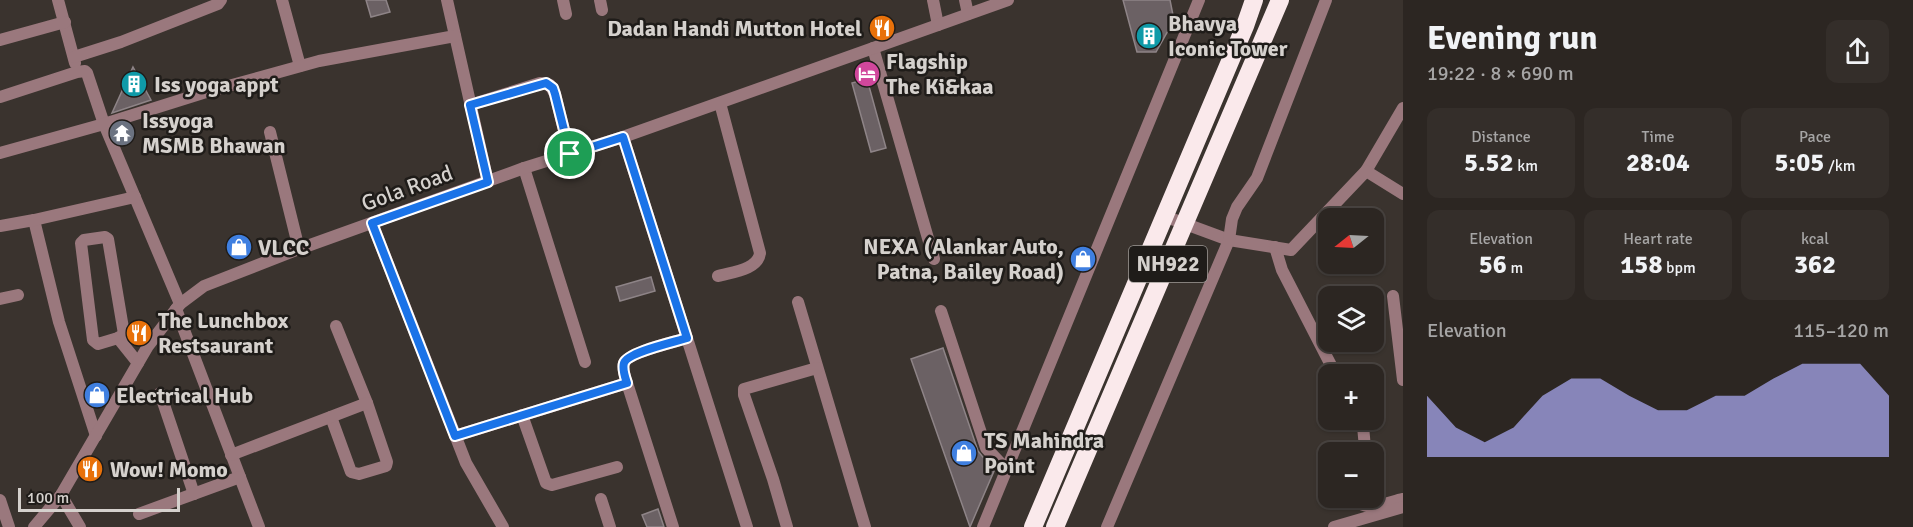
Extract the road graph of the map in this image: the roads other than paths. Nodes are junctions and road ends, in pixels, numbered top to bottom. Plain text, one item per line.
1 (58, 0) edge
2 (221, 0) edge
3 (282, 0) edge
4 (447, 0) edge
5 (563, 0) edge
6 (933, 0) edge
7 (966, 0) edge
8 (1008, 0) edge
9 (1199, 0) edge
10 (1254, 0) edge
11 (1280, 0) edge
12 (1326, 0) edge
13 (566, 14) dead end
14 (968, 14) junction
15 (65, 22) junction
16 (938, 25) junction
17 (455, 36) junction
18 (0, 40) edge
19 (873, 48) junction
20 (74, 57) junction
21 (300, 66) junction
22 (77, 72) junction
23 (0, 97) edge
24 (720, 103) junction
25 (470, 105) junction
26 (1403, 108) edge
27 (104, 124) junction
28 (270, 132) dead end
29 (623, 137) junction
30 (0, 153) edge
31 (570, 154) junction
32 (524, 168) junction
33 (1366, 171) junction
34 (488, 182) junction
35 (1403, 194) edge
36 (135, 197) junction
37 (1164, 216) junction
38 (34, 220) junction
39 (372, 223) junction
40 (1184, 224) junction
41 (0, 226) edge
42 (1229, 240) junction
43 (1275, 247) junction
44 (298, 249) junction
45 (934, 259) dead end
46 (718, 276) dead end
47 (18, 295) dead end
48 (1393, 296) dead end
49 (0, 298) edge
50 (798, 302) dead end
51 (178, 307) junction
52 (941, 311) dead end
53 (336, 326) dead end
54 (687, 338) junction
55 (118, 339) junction
56 (585, 362) dead end
57 (138, 363) junction
58 (1330, 364) edge
59 (817, 368) junction
60 (1403, 380) edge
61 (627, 383) junction
62 (160, 393) dead end
63 (367, 403) junction
64 (522, 415) junction
65 (331, 417) junction
66 (96, 436) junction
67 (455, 436) junction
68 (231, 455) junction
69 (617, 467) dead end
70 (1007, 470) junction
71 (240, 477) junction
72 (194, 494) junction
73 (61, 495) junction
74 (601, 499) dead end
75 (1403, 499) edge
76 (0, 500) edge
77 (1384, 503) edge
78 (1403, 507) edge
79 (139, 514) dead end
80 (9, 527) edge
81 (34, 527) edge
82 (80, 527) edge
83 (259, 527) edge
84 (503, 527) edge
85 (610, 527) edge
86 (674, 527) edge
87 (747, 527) edge
88 (787, 527) edge
89 (865, 527) edge
90 (983, 527) edge
91 (1033, 527) edge
92 (1055, 527) edge
93 (1107, 527) edge
94 (1334, 527) edge

1 - 15 street
2 - 20 street
3 - 21 street
4 - 17 street
5 - 13 street
6 - 16 street
7 - 14 street
8 - 14 street, Gola Road
9 - 70 street
10 - 37 highway, NH922
11 - 40 highway, NH922
12 - 42 street
14 - 16 street, Gola Road
15 - 18 street
15 - 20 street
16 - 19 street, Gola Road
17 - 21 street
17 - 25 street
19 - 24 street, Gola Road
19 - 45 street
20 - 22 street
21 - 27 street
22 - 23 street
22 - 27 street
24 - 29 street, Gola Road
24 - 46 street
25 - 31 street
25 - 34 street
26 - 33 street
27 - 30 street
27 - 36 street
28 - 44 street
29 - 31 street, Gola Road
29 - 54 street
31 - 32 street, Gola Road
32 - 34 street, Gola Road
32 - 56 street
33 - 35 street
33 - 43 street
34 - 39 street, Gola Road
36 - 38 street
36 - 51 street
37 - 40 street
37 - 91 highway, NH922
38 - 41 street
38 - 66 street
39 - 44 street, Gola Road
39 - 67 street
40 - 42 street
40 - 92 highway, NH922
42 - 43 street
42 - 93 street
43 - 58 street
44 - 51 street, Gola Road
47 - 49 street
48 - 60 street
50 - 59 street
51 - 57 street, Gola Road
51 - 68 street
52 - 70 street
53 - 63 street
54 - 61 street
54 - 87 street
55 - 55 street
55 - 57 street
57 - 66 street, Gola Road
59 - 88 street
59 - 89 street
61 - 64 street
61 - 86 street
62 - 72 street
63 - 65 street
63 - 65 street
64 - 67 street
64 - 69 street
65 - 68 street
66 - 73 street, Gola Road
67 - 84 street
68 - 71 street
70 - 90 street
71 - 72 street
71 - 83 street
72 - 79 street
73 - 81 street, Gola Road
73 - 82 street
74 - 85 street
75 - 77 street
76 - 80 street
78 - 94 street

